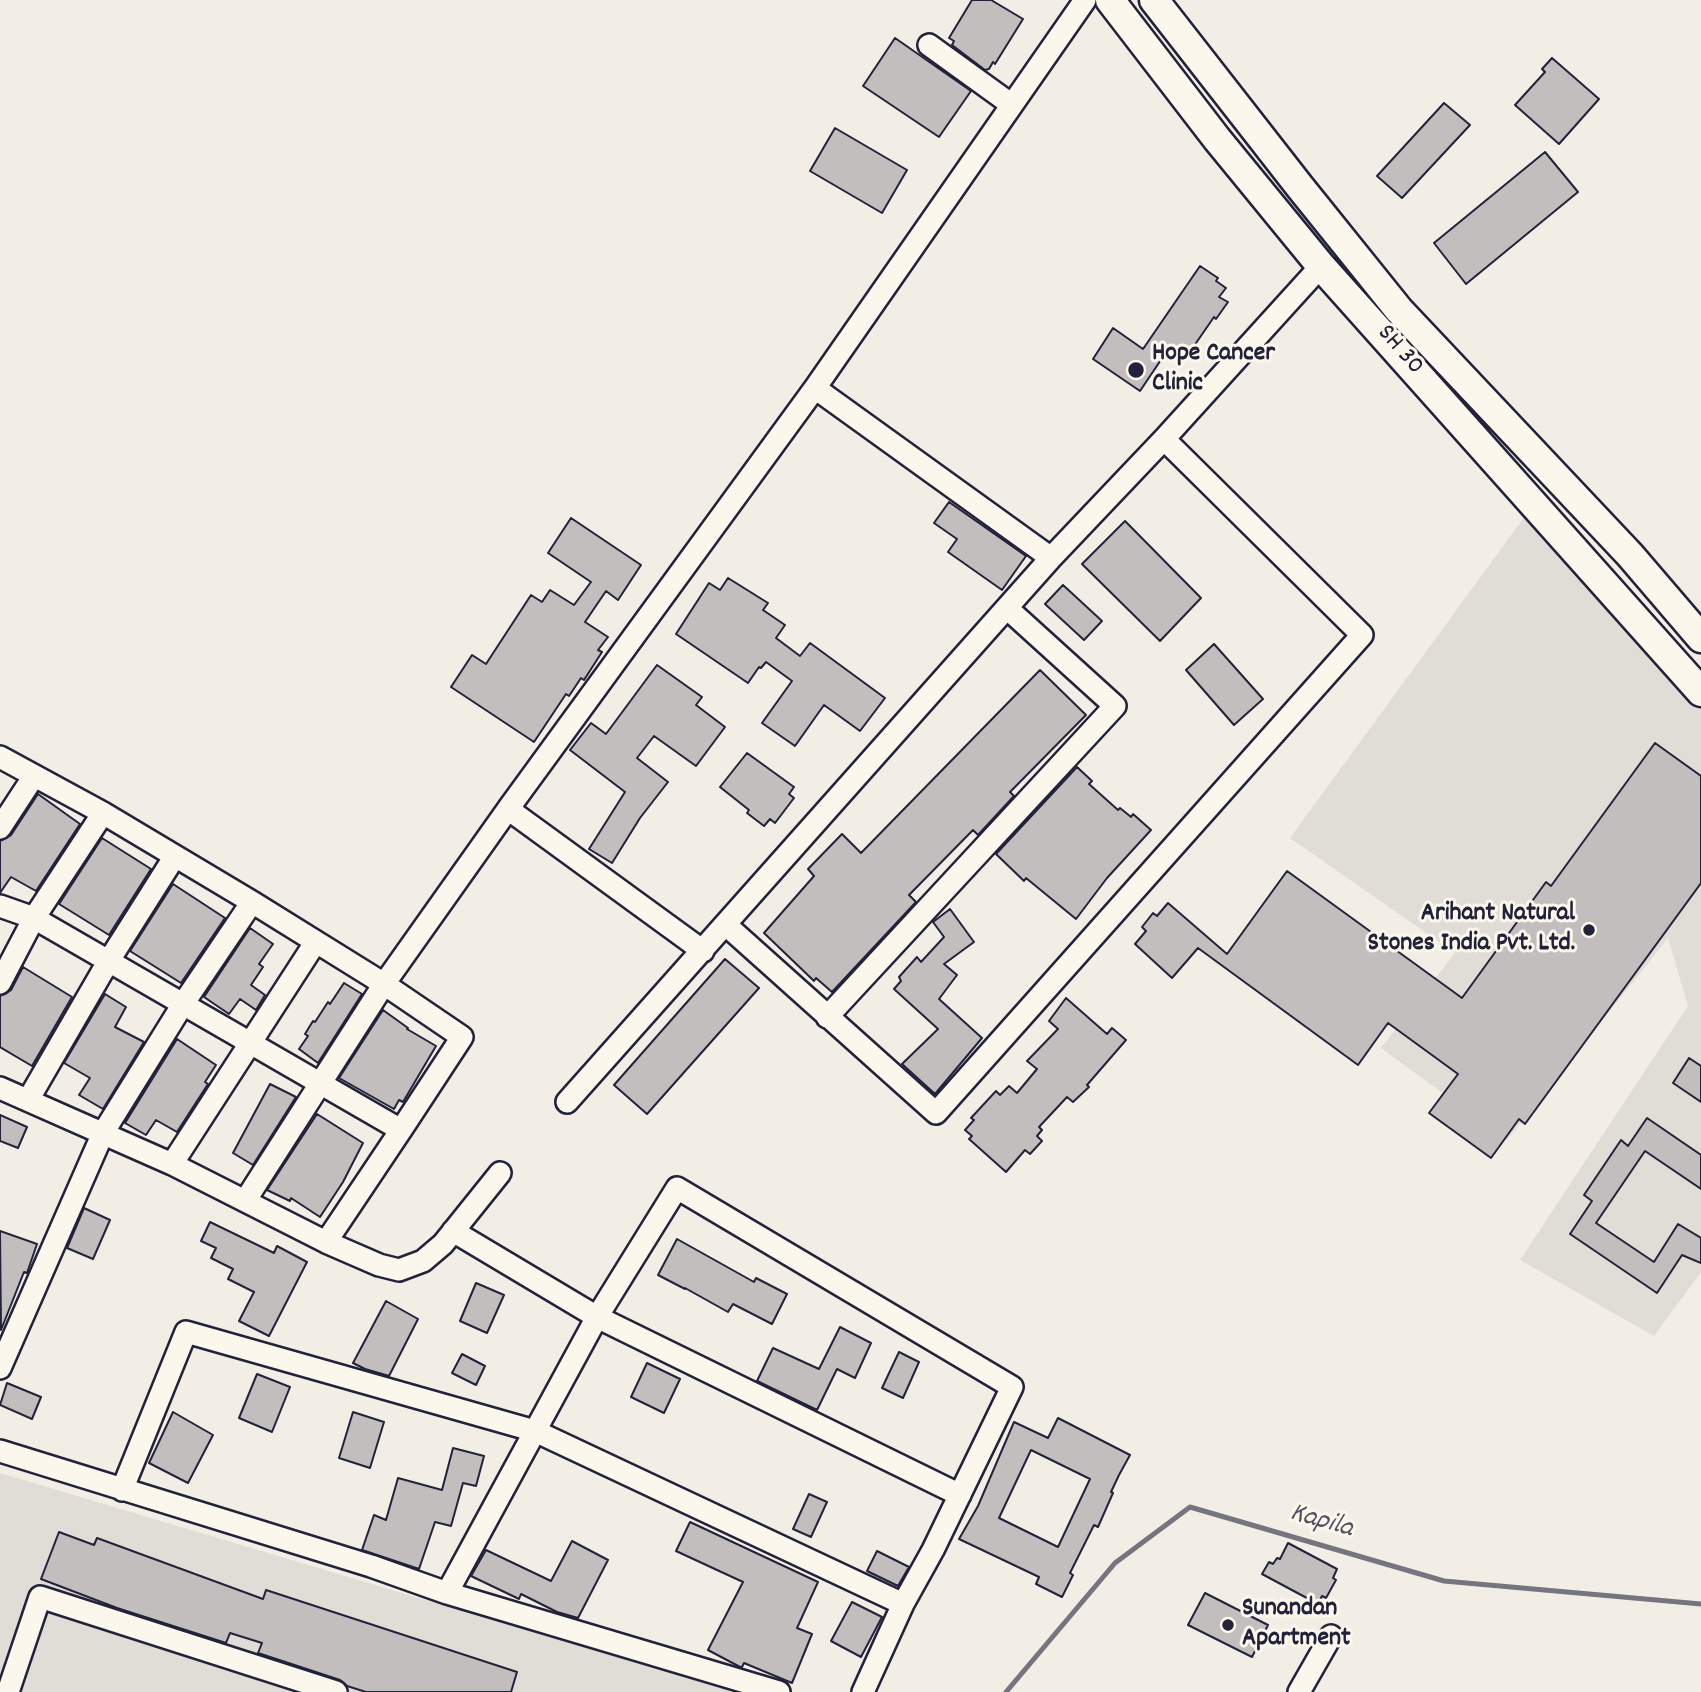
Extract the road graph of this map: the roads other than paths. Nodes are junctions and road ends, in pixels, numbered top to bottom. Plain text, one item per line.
1 (1085, 0) edge
2 (1110, 0) edge
3 (1154, 0) edge
4 (929, 45) dead end
5 (1012, 105) junction
6 (1321, 266) junction
7 (815, 388) junction
8 (1164, 439) junction
9 (1051, 558) junction
10 (1008, 608) junction
11 (1701, 638) edge
12 (1701, 692) edge
13 (0, 757) edge
14 (34, 776) junction
15 (508, 809) junction
16 (103, 813) junction
17 (0, 828) edge
18 (174, 856) junction
19 (251, 902) junction
20 (0, 906) edge
21 (34, 918) junction
22 (726, 925) junction
23 (315, 943) junction
24 (702, 951) junction
25 (108, 962) junction
26 (0, 983) edge
27 (384, 984) junction
28 (183, 1004) junction
29 (827, 1017) junction
30 (250, 1044) junction
31 (320, 1084) junction
32 (0, 1088) edge
33 (28, 1100) junction
34 (567, 1102) dead end
35 (401, 1130) junction
36 (103, 1133) junction
37 (172, 1164) junction
38 (500, 1173) dead end
39 (245, 1202) junction
40 (453, 1231) junction
41 (326, 1242) junction
42 (597, 1317) junction
43 (0, 1368) edge
44 (535, 1431) junction
45 (0, 1451) edge
46 (122, 1490) junction
47 (960, 1495) junction
48 (447, 1593) junction
49 (903, 1604) junction
50 (1331, 1636) dead end
51 (8, 1692) edge
52 (336, 1692) edge
53 (779, 1692) edge
54 (863, 1692) edge
55 (1299, 1692) edge

1 - 5 street
2 - 6 main road, SH 30
3 - 11 main road, SH 30
4 - 5 street
5 - 7 street
6 - 8 street
6 - 12 main road, SH 30
7 - 9 street
7 - 15 street
8 - 9 street
8 - 29 street
9 - 10 street
10 - 22 street
10 - 29 street
13 - 14 street
14 - 16 street
14 - 17 street
15 - 24 street
15 - 27 street
16 - 18 street
16 - 21 street
18 - 19 street
18 - 25 street
19 - 23 street
19 - 28 street
20 - 21 street
21 - 25 street
21 - 26 street
22 - 24 street
22 - 29 street
23 - 27 street
23 - 30 street
24 - 34 street
25 - 28 street
25 - 33 street
27 - 31 street
27 - 35 street
28 - 30 street
28 - 36 street
30 - 31 street
30 - 37 street
31 - 35 street
31 - 39 street
32 - 33 street
33 - 36 street
35 - 41 street
36 - 37 street
36 - 43 street
37 - 39 street
38 - 40 street
39 - 41 street
40 - 41 street
40 - 42 street
42 - 44 street
42 - 47 street
42 - 47 street
44 - 46 street
44 - 48 street
44 - 49 street
45 - 46 street
46 - 48 street
47 - 49 street
48 - 53 street
49 - 54 street
50 - 55 street
51 - 52 street

